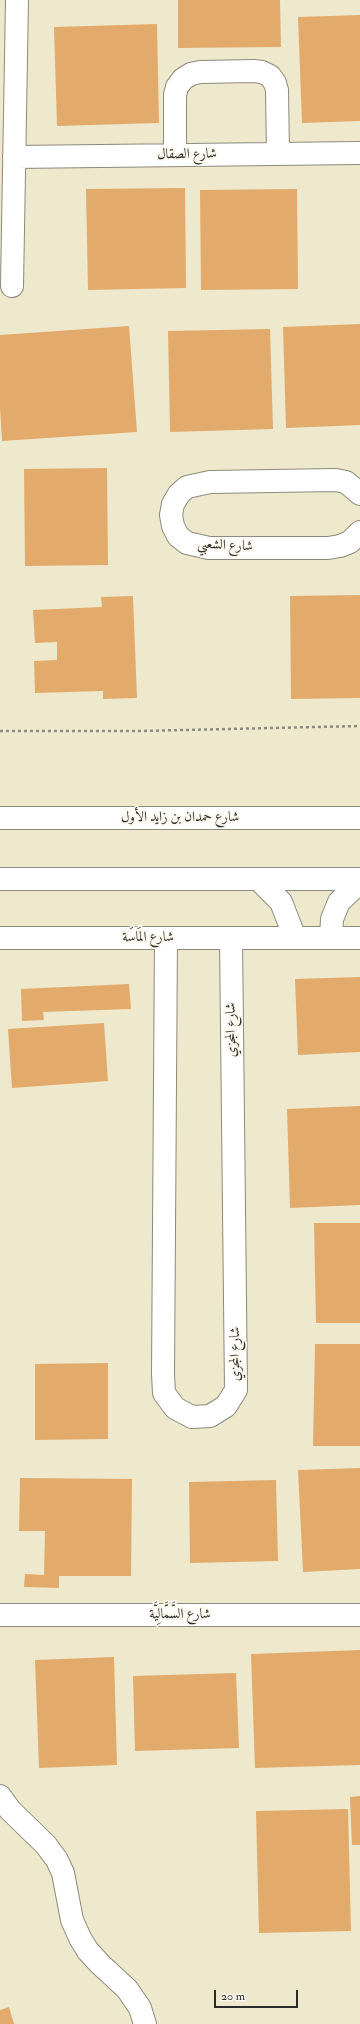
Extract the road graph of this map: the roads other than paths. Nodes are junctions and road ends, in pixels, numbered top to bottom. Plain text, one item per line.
1 (16, 0) edge
2 (360, 153) edge
3 (278, 154) junction
4 (175, 155) junction
5 (14, 157) junction
6 (12, 286) dead end
7 (360, 494) edge
8 (360, 532) edge
9 (0, 818) edge
10 (360, 818) edge
11 (0, 879) edge
12 (258, 879) junction
13 (360, 879) edge
14 (360, 882) edge
15 (0, 938) edge
16 (166, 938) junction
17 (231, 938) junction
18 (295, 938) junction
19 (331, 938) junction
20 (360, 938) edge
21 (360, 1614) edge
22 (1, 1621) edge
23 (0, 1796) edge
24 (145, 2024) edge

1 - 5 street
2 - 3 street, شارع الصقال
3 - 4 street, شارع الصقال
3 - 4 street
4 - 5 street, شارع الصقال
5 - 6 street
7 - 8 street, شارع الشعبي
9 - 10 street, شارع حمدان بن زايد الأول
11 - 12 street
12 - 13 street
12 - 18 street
14 - 19 street
15 - 16 street, شارع المَاسَة
16 - 17 street, شارع المَاسَة
16 - 17 street, شارع المجزي
17 - 18 street, شارع المَاسَة
18 - 19 street, شارع المَاسَة
19 - 20 street, شارع المَاسَة
21 - 22 street, شارع السَّمَّالِيَّة
23 - 24 street

